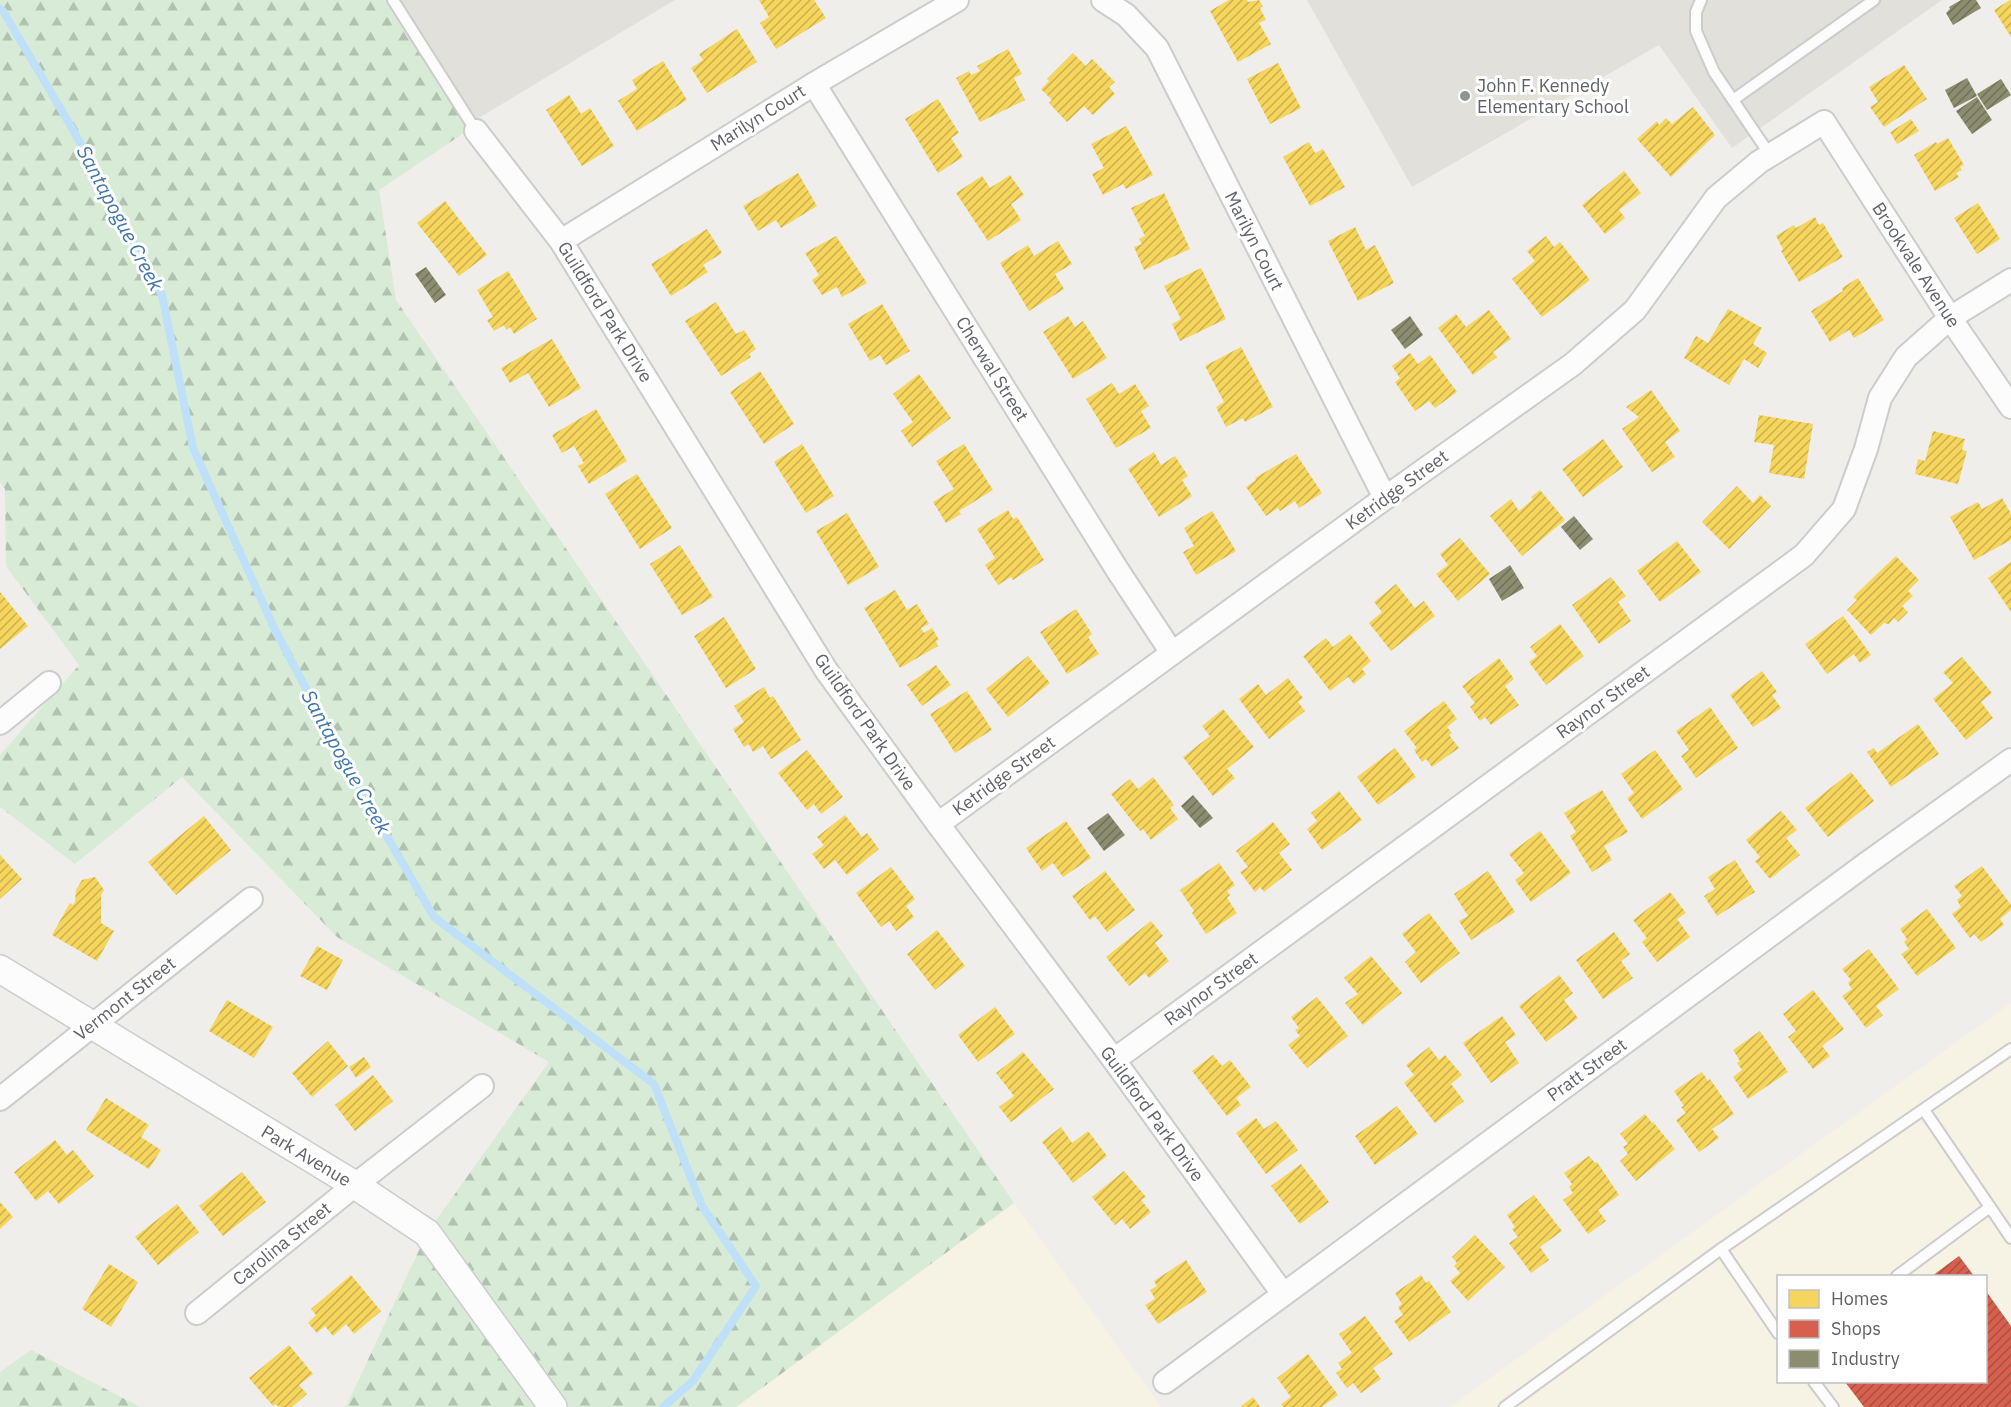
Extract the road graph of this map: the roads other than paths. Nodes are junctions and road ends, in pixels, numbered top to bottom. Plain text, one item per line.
1 (393, 0) edge
2 (957, 0) edge
3 (1103, 0) edge
4 (1701, 0) edge
5 (1874, 0) edge
6 (814, 84) junction
7 (1733, 100) junction
8 (1824, 122) joint
9 (476, 131) joint
10 (1770, 155) junction
11 (561, 240) junction
12 (2011, 280) edge
13 (1950, 318) junction
14 (2011, 407) edge
15 (1385, 498) junction
16 (1172, 653) junction
17 (49, 683) dead end
18 (0, 723) edge
19 (2011, 760) edge
20 (938, 824) junction
21 (251, 899) dead end
22 (0, 969) edge
23 (92, 1025) junction
24 (2011, 1049) edge
25 (1114, 1060) junction
26 (482, 1086) dead end
27 (0, 1099) edge
28 (1924, 1110) junction
29 (354, 1185) junction
30 (1990, 1207) junction
31 (2011, 1238) edge
32 (1721, 1249) junction
33 (1898, 1275) edge
34 (1283, 1294) junction
35 (197, 1313) dead end
36 (1777, 1330) edge
37 (1165, 1382) dead end
38 (1815, 1383) edge
39 (554, 1407) edge
40 (1505, 1407) edge
41 (1833, 1407) edge

1 - 9 lane
2 - 6 street, Marilyn Court
3 - 15 street, Marilyn Court
4 - 7 lane
5 - 7 lane
6 - 11 street, Marilyn Court
6 - 16 street, Cherwal Street
7 - 10 lane
8 - 10 street, Ketridge Street
8 - 13 street, Brookvale Avenue
9 - 11 street, Guildford Park Drive
10 - 15 street, Ketridge Street
11 - 20 street, Guildford Park Drive
12 - 13 street, Raynor Street
13 - 14 street, Brookvale Avenue
13 - 25 street, Raynor Street
15 - 16 street, Ketridge Street
16 - 20 street, Ketridge Street
17 - 18 street
19 - 34 street, Pratt Street
20 - 25 street, Guildford Park Drive
21 - 23 street, Vermont Street
22 - 23 street, Park Avenue
23 - 27 street, Vermont Street
23 - 29 street, Park Avenue
24 - 28 lane
25 - 34 street, Guildford Park Drive
26 - 29 street, Carolina Street
28 - 30 lane
28 - 32 lane
29 - 35 street, Carolina Street
29 - 39 street, Park Avenue
30 - 31 lane
30 - 33 lane
32 - 36 lane
32 - 40 lane
34 - 37 street, Pratt Street
38 - 41 lane

